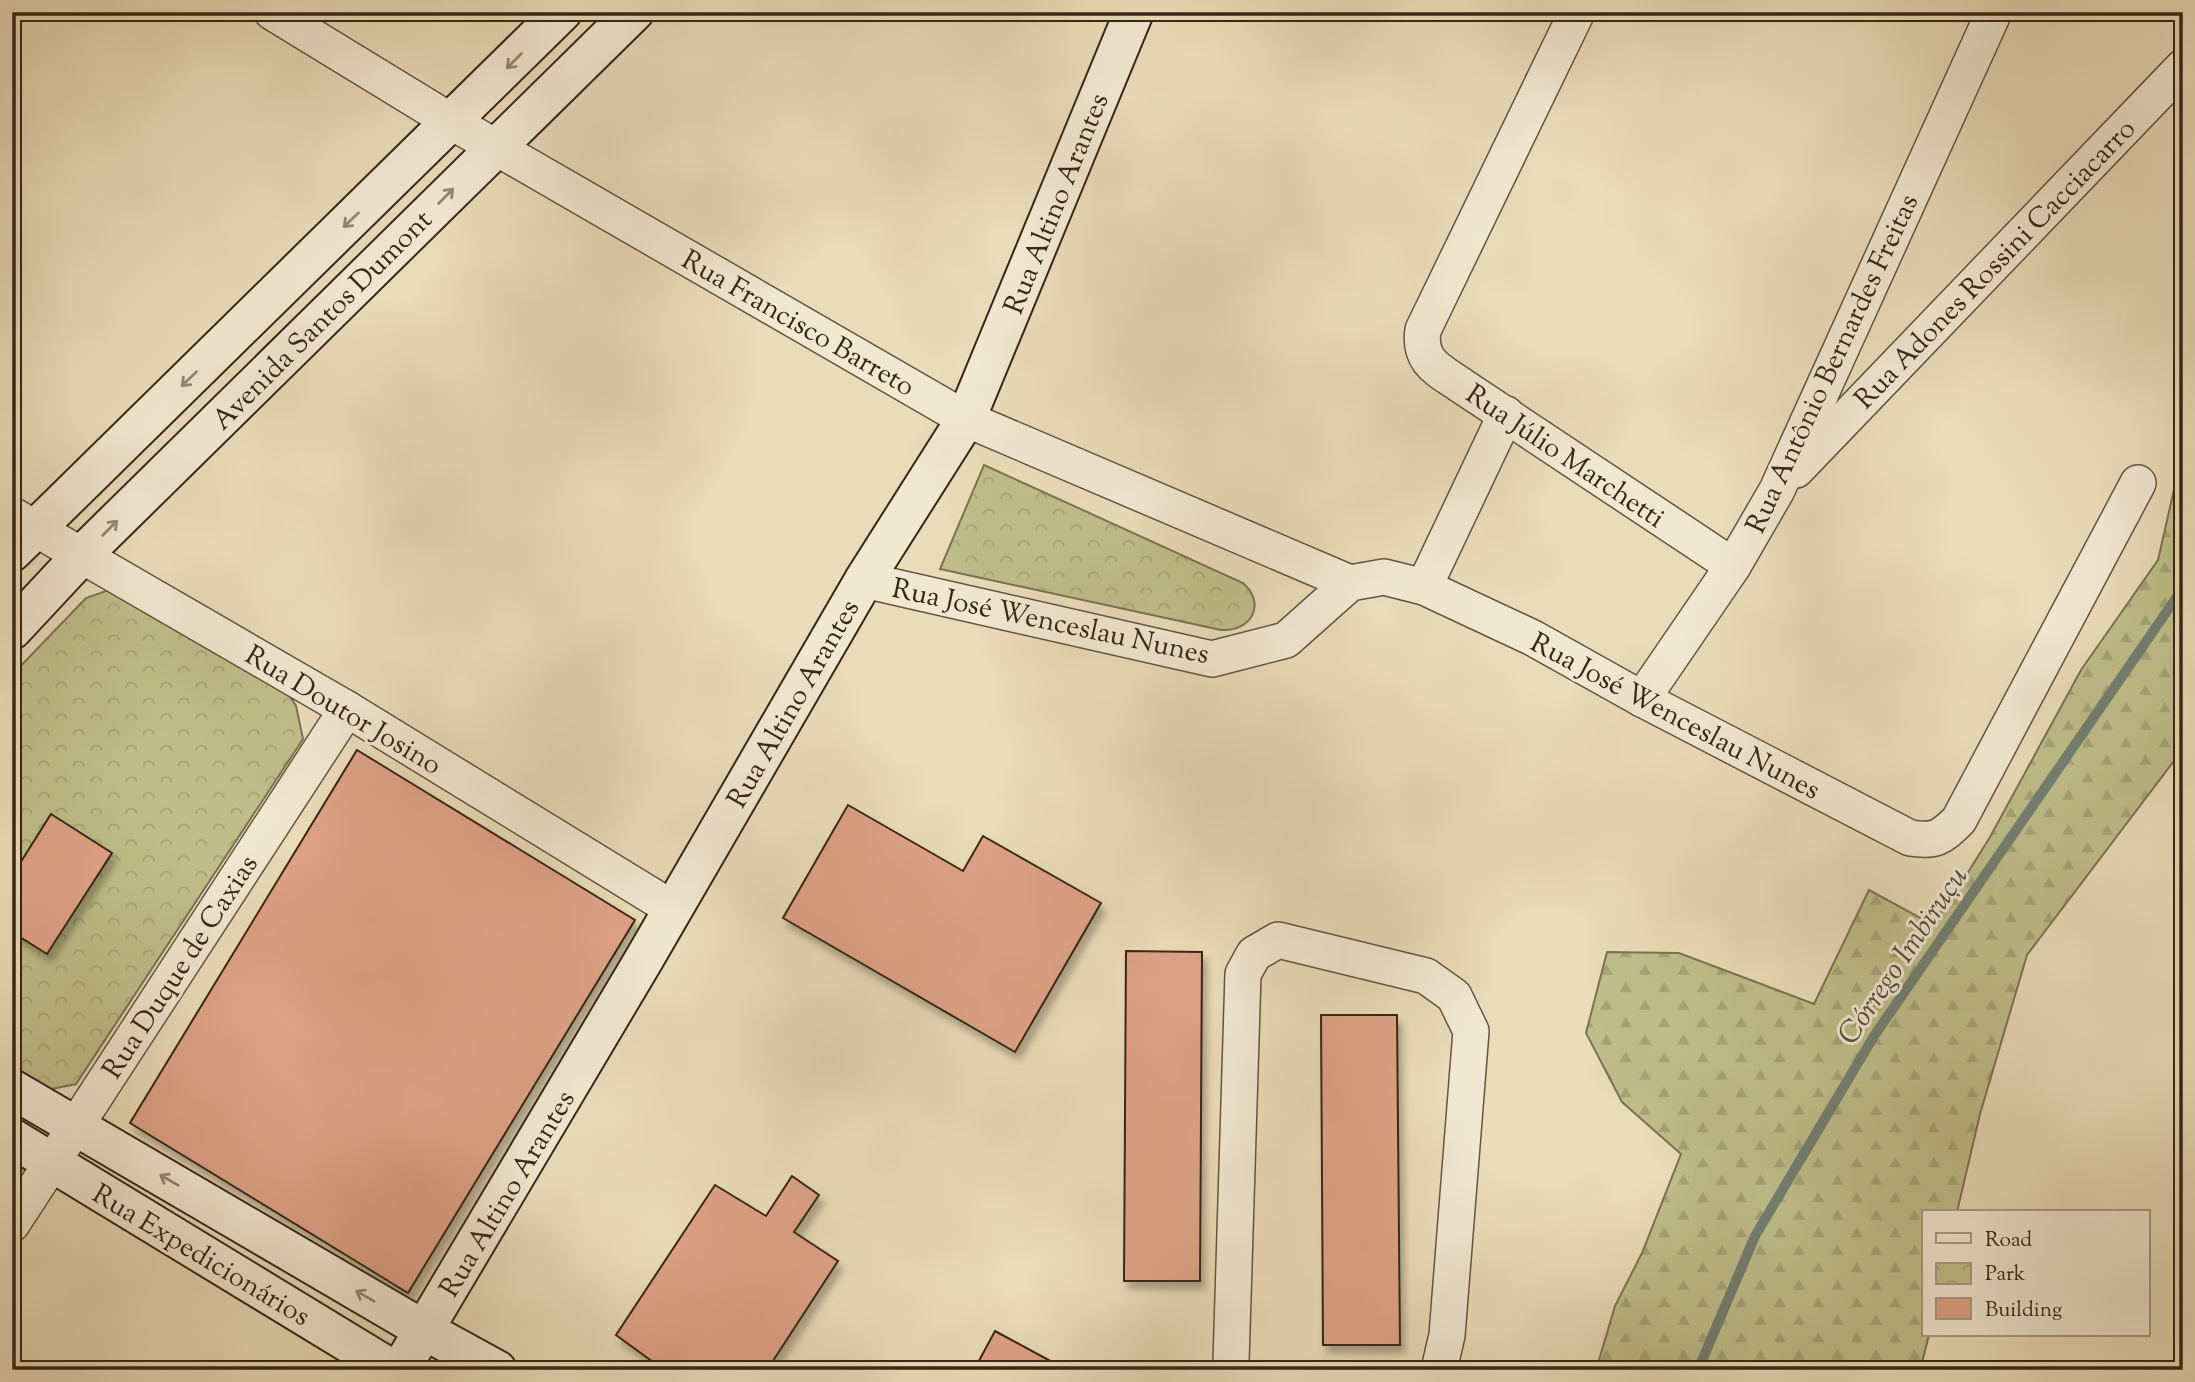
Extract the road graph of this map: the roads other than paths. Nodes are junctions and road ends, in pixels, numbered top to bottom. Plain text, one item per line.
1 (272, 12) edge
2 (562, 12) edge
3 (634, 12) edge
4 (1134, 12) edge
5 (1577, 12) edge
6 (1994, 12) edge
7 (2183, 67) edge
8 (452, 122) junction
9 (496, 146) junction
10 (1506, 414) junction
11 (966, 419) junction
12 (2138, 483) dead end
13 (1777, 490) junction
14 (20, 532) edge
15 (82, 555) junction
16 (1732, 566) junction
17 (864, 580) junction
18 (1350, 583) junction
19 (1424, 587) junction
20 (12, 630) edge
21 (1642, 699) junction
22 (347, 709) junction
23 (673, 909) junction
24 (12, 1089) edge
25 (74, 1126) junction
26 (12, 1138) edge
27 (51, 1162) junction
28 (12, 1224) edge
29 (424, 1330) junction
30 (1231, 1362) dead end
31 (393, 1370) edge
32 (400, 1370) edge
33 (497, 1370) edge
34 (1439, 1370) edge

1 - 8 street, Rua Francisco Barreto
2 -> 8 street, Avenida Santos Dumont
3 - 9 street, Avenida Santos Dumont
4 - 11 street, Rua Altino Arantes
5 - 10 street, Rua Júlio Marchetti
6 - 13 street, Rua Antônio Bernardes Freitas
7 - 13 street, Rua Adones Rossini Cacciacarro
8 - 9 street, Rua Francisco Barreto
8 -> 14 street, Avenida Santos Dumont
9 - 11 street, Rua Francisco Barreto
15 -> 9 street, Avenida Santos Dumont
10 - 16 street, Rua Júlio Marchetti
10 - 19 street
11 - 17 street, Rua Altino Arantes
11 - 18 street, Rua Francisco Barreto
12 - 21 street, Rua José Wenceslau Nunes
13 - 16 street, Rua Antônio Bernardes Freitas
14 - 15 street, Rua Doutor Josino
15 - 20 street, Avenida Santos Dumont
15 - 22 street, Rua Doutor Josino
16 - 21 street, Rua Antônio Bernardes Freitas
17 - 18 street, Rua José Wenceslau Nunes
17 - 23 street, Rua Altino Arantes
18 - 19 street, Rua José Wenceslau Nunes
19 - 21 street, Rua José Wenceslau Nunes
22 - 23 street, Rua Doutor Josino
22 - 25 street, Rua Duque de Caxias
23 - 29 street, Rua Altino Arantes
24 - 25 street
25 - 27 street, Rua Duque de Caxias
29 -> 25 street
26 - 27 street, Rua Expedicionários
27 - 28 street, Rua Duque de Caxias
27 - 31 street, Rua Expedicionários
29 - 32 street, Rua Altino Arantes
29 - 33 street
30 - 34 street

